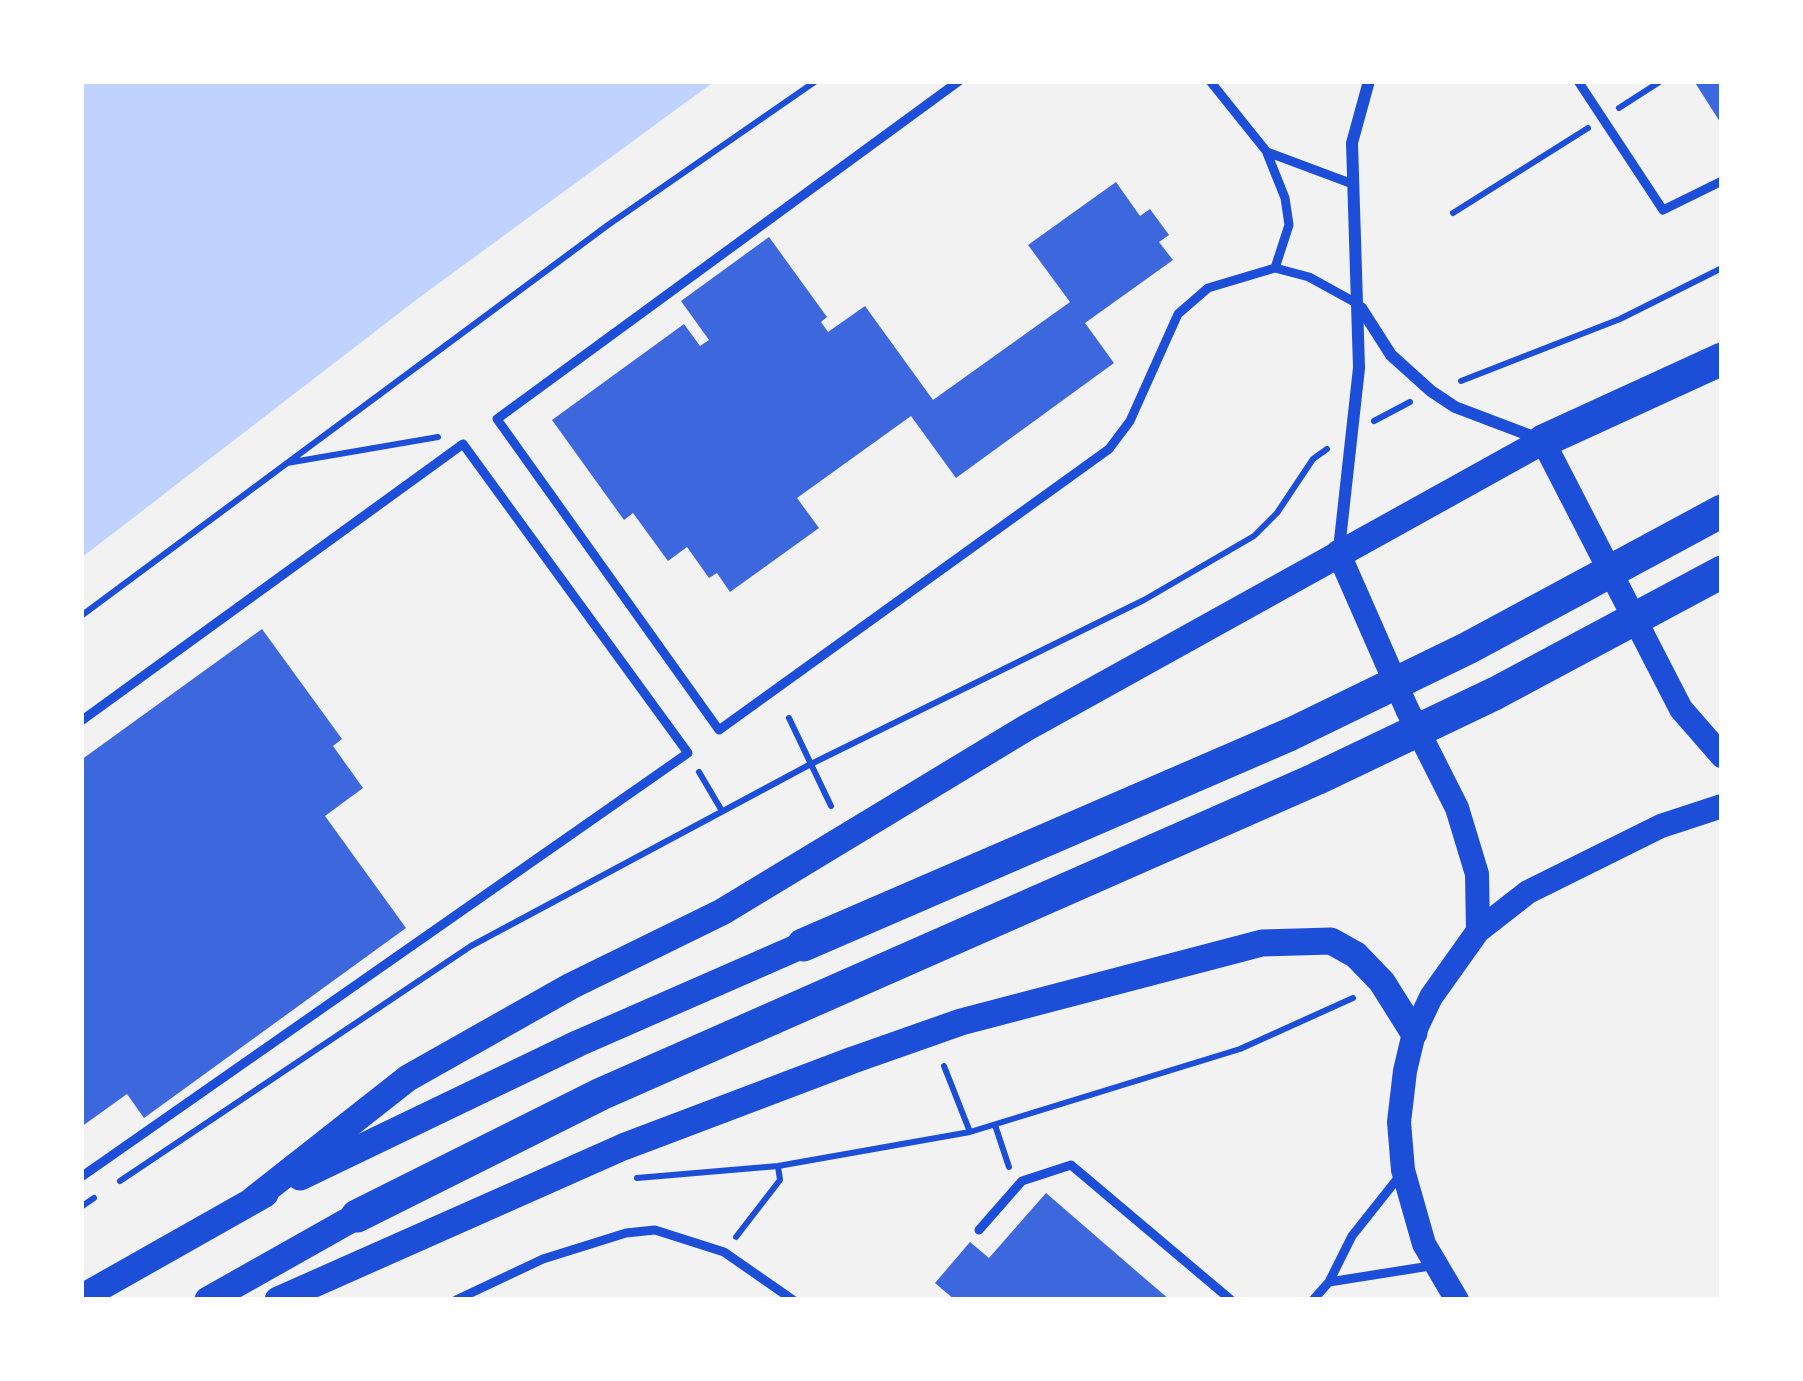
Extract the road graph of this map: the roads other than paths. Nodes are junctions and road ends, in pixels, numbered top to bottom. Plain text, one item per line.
1 (959, 81) edge
2 (1210, 81) edge
3 (1369, 81) edge
4 (1578, 81) edge
5 (1267, 152) junction
6 (1722, 182) edge
7 (1350, 183) junction
8 (1275, 268) junction
9 (1358, 304) junction
10 (1722, 358) edge
11 (1543, 440) junction
12 (1722, 511) edge
13 (1338, 552) junction
14 (1722, 572) edge
15 (81, 721) edge
16 (1722, 756) edge
17 (1722, 806) edge
18 (1478, 931) junction
19 (803, 945) joint
20 (1414, 1033) junction
21 (1402, 1170) junction
22 (81, 1178) edge
23 (254, 1199) junction
24 (357, 1216) joint
25 (979, 1230) dead end
26 (1435, 1265) junction
27 (1329, 1282) junction
28 (775, 1287) junction
29 (81, 1298) edge
30 (208, 1300) edge
31 (278, 1300) edge
32 (456, 1300) edge
33 (766, 1300) edge
34 (793, 1300) edge
35 (1231, 1300) edge
36 (1313, 1300) edge
37 (1456, 1300) edge

1 - 8 lane
2 - 5 lane
3 - 7 street
4 - 6 lane
5 - 7 lane
5 - 8 lane
7 - 9 street
8 - 9 lane
9 - 11 street
9 - 13 street
10 - 11 highway
11 - 13 main road
11 - 16 main road
12 - 19 highway
13 - 18 main road
13 - 23 main road
14 - 24 highway
15 - 22 lane
17 - 18 main road
18 - 20 main road
19 - 23 main road
20 - 21 main road
20 - 31 main road
21 - 26 main road
21 - 27 lane
23 - 29 main road
24 - 30 main road
25 - 35 lane
26 - 27 lane
26 - 37 main road
27 - 36 lane
28 - 32 lane
28 - 33 lane
28 - 34 lane

